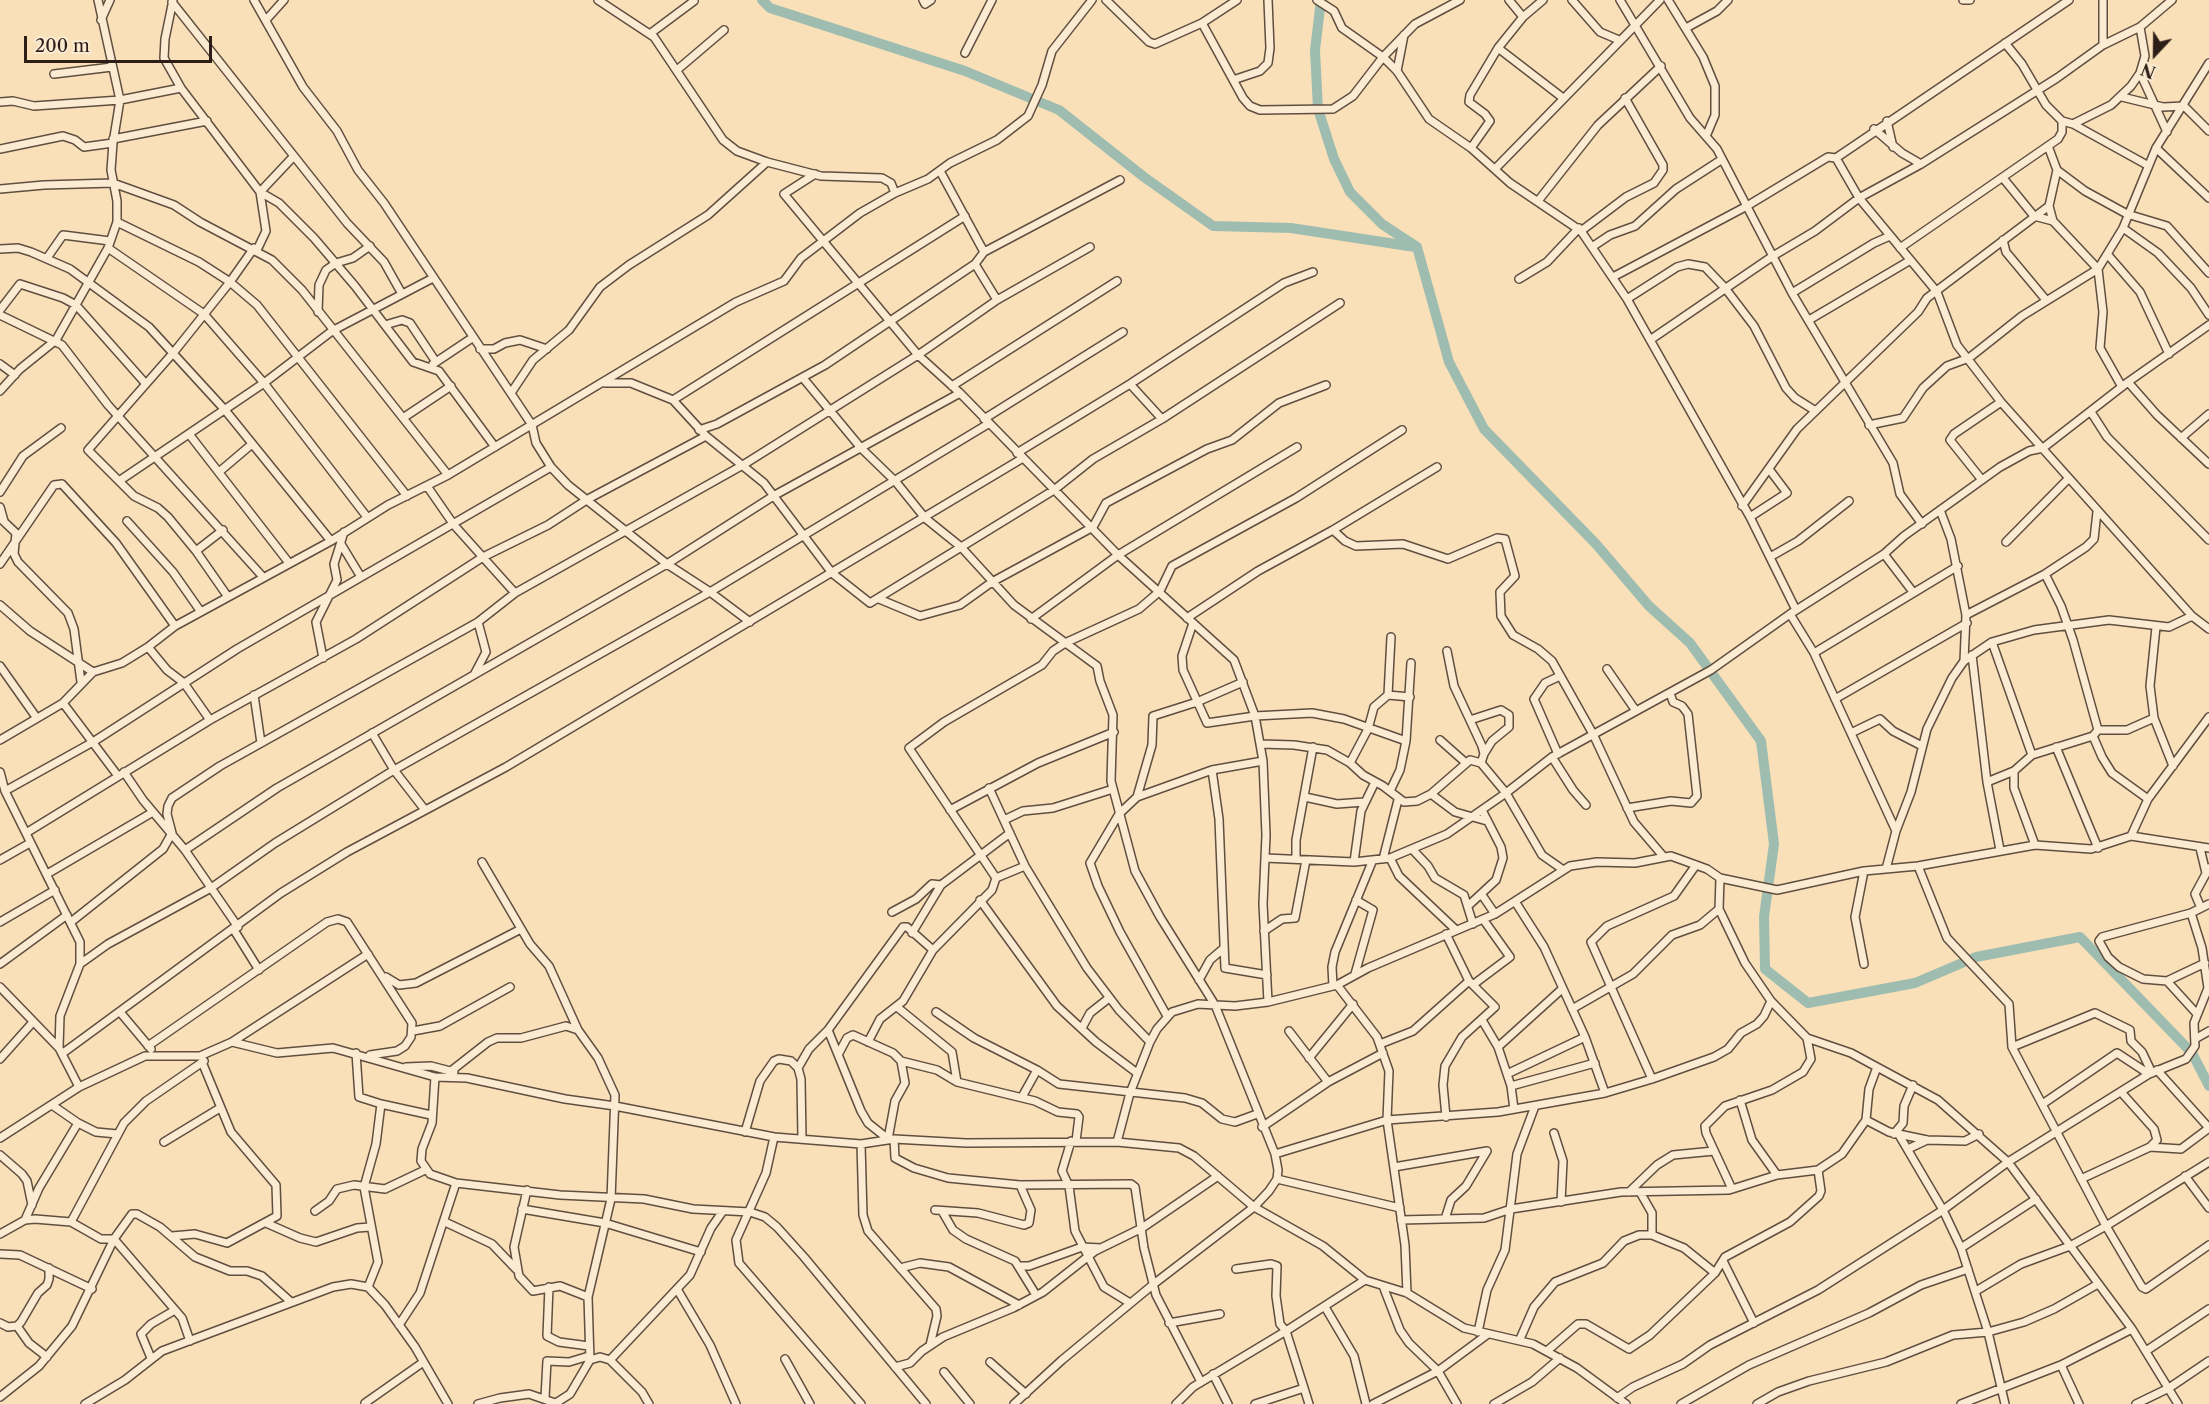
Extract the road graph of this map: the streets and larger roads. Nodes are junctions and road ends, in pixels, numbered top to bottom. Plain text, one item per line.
1 (98, 0) edge
2 (110, 0) edge
3 (254, 0) edge
4 (284, 0) edge
5 (598, 0) edge
6 (923, 0) edge
7 (931, 0) edge
8 (992, 0) edge
9 (1092, 0) edge
10 (1106, 0) edge
11 (1237, 0) edge
12 (1268, 0) edge
13 (1317, 0) edge
14 (1460, 0) edge
15 (1509, 0) edge
16 (1543, 0) edge
17 (1572, 0) edge
18 (1620, 0) edge
19 (1660, 0) edge
20 (1668, 0) edge
21 (1728, 0) edge
22 (1963, 0) edge
23 (1970, 0) edge
24 (2069, 0) edge
25 (2103, 0) edge
26 (2172, 0) edge
27 (172, 1) edge
28 (694, 1) edge
29 (1523, 17) junction
30 (101, 20) junction
31 (266, 20) junction
32 (1202, 23) junction
33 (1636, 26) junction
34 (2140, 27) junction
35 (1686, 28) junction
36 (724, 30) dead end
37 (651, 33) junction
38 (1404, 35) junction
39 (1644, 38) junction
40 (1622, 39) junction
41 (2005, 43) junction
42 (2103, 45) junction
43 (1498, 48) junction
44 (965, 53) dead end
45 (1383, 57) junction
46 (2209, 63) edge
47 (1660, 66) junction
48 (112, 67) junction
49 (677, 70) junction
50 (1397, 71) junction
51 (2140, 73) junction
52 (2206, 73) edge
53 (54, 74) dead end
54 (1233, 80) junction
55 (181, 88) junction
56 (2037, 91) junction
57 (2122, 97) junction
58 (1563, 98) junction
59 (1625, 98) junction
60 (120, 100) junction
61 (0, 102) edge
62 (2155, 104) junction
63 (2184, 106) junction
64 (207, 121) junction
65 (1887, 121) junction
66 (2062, 121) junction
67 (2073, 124) junction
68 (1874, 129) junction
69 (2209, 131) edge
70 (2167, 132) junction
71 (1707, 134) junction
72 (113, 141) junction
73 (2048, 146) junction
74 (1893, 147) junction
75 (1471, 148) junction
76 (2156, 148) junction
77 (0, 149) edge
78 (293, 157) junction
79 (1836, 158) junction
80 (1721, 160) junction
81 (767, 162) junction
82 (1921, 164) junction
83 (2147, 165) junction
84 (1495, 169) junction
85 (2057, 170) junction
86 (940, 171) junction
87 (815, 174) junction
88 (2003, 178) junction
89 (1120, 180) dead end
90 (113, 183) junction
91 (0, 189) edge
92 (260, 192) junction
93 (895, 193) junction
94 (1859, 198) junction
95 (2209, 198) edge
96 (1538, 201) junction
97 (1747, 206) junction
98 (2049, 206) junction
99 (2127, 213) junction
100 (965, 216) junction
101 (2034, 216) junction
102 (2053, 221) junction
103 (117, 222) junction
104 (2122, 228) junction
105 (1580, 230) junction
106 (1890, 236) junction
107 (2003, 240) junction
108 (822, 241) junction
109 (109, 244) junction
110 (370, 246) junction
111 (1090, 247) dead end
112 (1592, 247) junction
113 (1900, 248) junction
114 (0, 249) edge
115 (255, 249) junction
116 (984, 252) junction
117 (2108, 255) junction
118 (1773, 256) junction
119 (47, 258) junction
120 (1909, 261) junction
121 (336, 263) junction
122 (975, 264) junction
123 (2098, 269) junction
124 (1312, 272) dead end
125 (2209, 273) edge
126 (1613, 277) junction
127 (433, 278) junction
128 (1519, 279) dead end
129 (1117, 281) dead end
130 (230, 282) junction
131 (89, 283) junction
132 (859, 284) junction
133 (1725, 288) junction
134 (1937, 292) junction
135 (1792, 293) junction
136 (402, 294) junction
137 (1627, 299) junction
138 (997, 300) junction
139 (2046, 300) junction
140 (1340, 303) dead end
141 (76, 305) junction
142 (372, 310) junction
143 (0, 312) edge
144 (318, 312) junction
145 (204, 314) junction
146 (2209, 315) edge
147 (1809, 320) junction
148 (890, 321) junction
149 (385, 325) junction
150 (2209, 325) edge
151 (332, 330) junction
152 (1123, 332) dead end
153 (472, 338) junction
154 (56, 340) junction
155 (1650, 340) junction
156 (480, 349) junction
157 (494, 349) junction
158 (547, 349) junction
159 (174, 352) junction
160 (2169, 354) junction
161 (918, 355) junction
162 (300, 357) junction
163 (1969, 358) junction
164 (436, 362) junction
165 (489, 362) junction
166 (0, 364) edge
167 (428, 367) junction
168 (15, 375) junction
169 (803, 378) junction
170 (264, 383) junction
171 (602, 383) junction
172 (146, 384) junction
173 (1130, 384) junction
174 (1845, 384) junction
175 (2125, 384) junction
176 (1326, 385) dead end
177 (451, 386) junction
178 (952, 386) junction
179 (0, 391) edge
180 (511, 393) junction
181 (960, 393) junction
182 (674, 400) junction
183 (2001, 402) junction
184 (225, 410) junction
185 (1814, 410) junction
186 (829, 411) junction
187 (2091, 412) junction
188 (2209, 414) edge
189 (118, 416) junction
190 (403, 418) junction
191 (1162, 419) junction
192 (986, 422) junction
193 (532, 425) junction
194 (1869, 425) junction
195 (61, 428) dead end
196 (699, 429) junction
197 (1402, 430) dead end
198 (189, 434) junction
199 (706, 436) junction
200 (2181, 438) junction
201 (252, 444) junction
202 (495, 447) junction
203 (1298, 447) dead end
204 (861, 448) junction
205 (2043, 448) junction
206 (1020, 456) junction
207 (154, 458) junction
208 (2209, 464) edge
209 (743, 465) junction
210 (551, 467) junction
211 (1437, 467) dead end
212 (1769, 469) junction
213 (219, 472) junction
214 (448, 475) junction
215 (2068, 479) junction
216 (1982, 480) junction
217 (119, 481) junction
218 (896, 482) junction
219 (427, 486) junction
220 (1, 488) edge
221 (1054, 490) junction
222 (775, 495) junction
223 (407, 496) junction
224 (588, 499) junction
225 (1849, 501) dead end
226 (1742, 506) junction
227 (0, 507) edge
228 (1940, 510) junction
229 (2097, 512) junction
230 (367, 517) junction
231 (1750, 517) junction
232 (925, 518) junction
233 (2, 520) edge
234 (127, 521) dead end
235 (1922, 524) junction
236 (454, 525) junction
237 (1093, 527) junction
238 (626, 530) junction
239 (1333, 530) junction
240 (223, 531) junction
241 (344, 532) junction
242 (804, 535) junction
243 (17, 538) junction
244 (2209, 540) edge
245 (331, 541) junction
246 (2006, 542) dead end
247 (341, 544) junction
248 (961, 547) junction
249 (196, 550) junction
250 (1884, 554) junction
251 (1118, 555) junction
252 (483, 557) junction
253 (1770, 557) junction
254 (289, 563) junction
255 (0, 564) edge
256 (667, 564) junction
257 (1958, 566) junction
258 (832, 573) junction
259 (2045, 574) junction
260 (263, 577) junction
261 (361, 577) junction
262 (992, 582) junction
263 (1160, 591) junction
264 (710, 592) junction
265 (1913, 592) junction
266 (515, 593) junction
267 (327, 596) junction
268 (228, 597) junction
269 (879, 599) junction
270 (0, 605) edge
271 (201, 612) junction
272 (1793, 612) junction
273 (2192, 616) junction
274 (1031, 619) junction
275 (1966, 619) junction
276 (478, 621) junction
277 (1190, 621) junction
278 (750, 622) junction
279 (2082, 623) junction
280 (2068, 624) junction
281 (175, 626) junction
282 (2156, 627) junction
283 (2209, 629) edge
284 (1391, 637) dead end
285 (2073, 640) junction
286 (1992, 642) junction
287 (1065, 643) junction
288 (148, 647) junction
289 (1447, 651) dead end
290 (1814, 653) junction
291 (1972, 655) junction
292 (323, 658) junction
293 (1964, 661) junction
294 (79, 662) junction
295 (1411, 663) dead end
296 (0, 666) edge
297 (1607, 669) dead end
298 (93, 672) junction
299 (474, 675) junction
300 (1560, 676) junction
301 (81, 682) junction
302 (1243, 682) junction
303 (184, 683) junction
304 (1670, 693) junction
305 (254, 695) junction
306 (1388, 695) junction
307 (1410, 697) junction
308 (1835, 699) junction
309 (1197, 702) junction
310 (63, 703) junction
311 (1636, 711) junction
312 (1255, 716) junction
313 (36, 717) junction
314 (2209, 717) edge
315 (2154, 718) junction
316 (210, 720) junction
317 (1470, 720) junction
318 (1368, 729) junction
319 (2098, 730) junction
320 (1114, 732) junction
321 (372, 733) junction
322 (1851, 733) junction
323 (1593, 734) junction
324 (2093, 736) junction
325 (0, 740) edge
326 (1440, 740) dead end
327 (1406, 741) junction
328 (93, 742) junction
329 (261, 743) junction
330 (1261, 744) junction
331 (1922, 746) junction
332 (1313, 747) junction
333 (2056, 747) junction
334 (1484, 754) junction
335 (2032, 755) junction
336 (1555, 756) junction
337 (1263, 760) junction
338 (1350, 763) junction
339 (1466, 763) junction
340 (1481, 763) junction
341 (2173, 766) junction
342 (1212, 770) junction
343 (394, 771) junction
344 (2014, 771) junction
345 (0, 772) edge
346 (121, 774) junction
347 (1375, 782) junction
348 (1987, 782) junction
349 (989, 788) junction
350 (1113, 789) junction
351 (5, 790) junction
352 (1389, 791) junction
353 (1506, 793) junction
354 (1431, 794) junction
355 (1137, 797) junction
356 (1305, 797) junction
357 (2148, 799) junction
358 (1398, 800) junction
359 (1364, 802) junction
360 (1586, 805) dead end
361 (1627, 808) junction
362 (425, 810) junction
363 (950, 810) junction
364 (1482, 810) junction
365 (153, 812) junction
366 (1119, 814) junction
367 (1472, 817) junction
368 (1004, 820) junction
369 (1487, 821) junction
370 (1896, 831) junction
371 (26, 833) junction
372 (172, 833) junction
373 (1010, 833) junction
374 (2131, 836) junction
375 (30, 843) junction
376 (2035, 845) junction
377 (2098, 848) junction
378 (2200, 848) junction
379 (2209, 848) edge
380 (185, 850) junction
381 (1413, 850) junction
382 (2000, 850) junction
383 (981, 855) junction
384 (1663, 856) junction
385 (1265, 858) junction
386 (1296, 859) junction
387 (1387, 859) junction
388 (0, 860) edge
389 (1306, 860) junction
390 (482, 862) dead end
391 (1354, 862) junction
392 (1372, 862) junction
393 (1696, 865) junction
394 (1025, 866) junction
395 (1918, 866) junction
396 (1562, 869) junction
397 (1886, 869) junction
398 (2207, 870) edge
399 (1864, 871) junction
400 (47, 874) junction
401 (996, 878) junction
402 (1720, 878) junction
403 (940, 885) junction
404 (211, 888) junction
405 (55, 890) junction
406 (1482, 895) junction
407 (980, 900) junction
408 (1356, 900) junction
409 (1516, 903) junction
410 (2209, 904) edge
411 (1469, 905) junction
412 (2200, 908) junction
413 (1719, 909) junction
414 (892, 912) dead end
415 (2191, 913) junction
416 (1495, 914) junction
417 (69, 919) junction
418 (1483, 919) junction
419 (0, 922) edge
420 (1473, 924) junction
421 (236, 928) junction
422 (521, 929) junction
423 (1456, 930) junction
424 (1264, 932) junction
425 (912, 933) junction
426 (1446, 934) junction
427 (1224, 948) junction
428 (2205, 948) edge
429 (933, 950) junction
430 (368, 954) junction
431 (2205, 963) junction
432 (0, 964) edge
433 (80, 964) junction
434 (1864, 964) dead end
435 (258, 970) junction
436 (1355, 974) junction
437 (1266, 975) junction
438 (383, 976) junction
439 (2208, 976) edge
440 (1199, 980) junction
441 (2167, 981) junction
442 (1471, 982) junction
443 (1335, 985) junction
444 (0, 987) edge
445 (510, 987) dead end
446 (1610, 988) junction
447 (1562, 989) junction
448 (1109, 998) junction
449 (1771, 1001) junction
450 (1268, 1002) junction
451 (1353, 1004) junction
452 (1215, 1005) junction
453 (897, 1007) junction
454 (1572, 1009) junction
455 (120, 1012) junction
456 (936, 1012) dead end
457 (2197, 1014) junction
458 (1167, 1016) junction
459 (1482, 1020) junction
460 (33, 1022) junction
461 (1081, 1024) junction
462 (578, 1030) junction
463 (828, 1030) junction
464 (413, 1031) junction
465 (1289, 1031) dead end
466 (2209, 1031) edge
467 (1585, 1037) junction
468 (1807, 1038) junction
469 (2195, 1039) junction
470 (232, 1042) junction
471 (868, 1042) junction
472 (1150, 1042) junction
473 (1380, 1044) junction
474 (148, 1046) junction
475 (1498, 1047) junction
476 (2012, 1047) junction
477 (61, 1051) junction
478 (211, 1053) junction
479 (356, 1053) junction
480 (839, 1053) junction
481 (1383, 1053) junction
482 (154, 1054) junction
483 (364, 1055) junction
484 (2144, 1055) junction
485 (1309, 1058) junction
486 (0, 1059) edge
487 (901, 1061) junction
488 (202, 1062) junction
489 (1595, 1063) junction
490 (1877, 1067) junction
491 (402, 1068) junction
492 (798, 1068) junction
493 (2142, 1069) junction
494 (1037, 1070) junction
495 (451, 1071) junction
496 (2153, 1072) junction
497 (1137, 1073) junction
498 (1507, 1074) junction
499 (435, 1077) junction
500 (467, 1078) junction
501 (1652, 1079) junction
502 (957, 1082) junction
503 (1328, 1082) junction
504 (1913, 1085) junction
505 (1511, 1086) junction
506 (79, 1087) junction
507 (2121, 1092) junction
508 (1130, 1093) junction
509 (1605, 1093) junction
510 (1022, 1097) junction
511 (1740, 1100) junction
512 (2044, 1103) junction
513 (381, 1104) junction
514 (52, 1105) junction
515 (615, 1106) junction
516 (1535, 1106) junction
517 (220, 1108) junction
518 (1514, 1109) junction
519 (431, 1114) junction
520 (1257, 1114) junction
521 (1446, 1117) junction
522 (1387, 1120) junction
523 (1866, 1120) junction
524 (78, 1123) junction
525 (1262, 1127) junction
526 (2209, 1128) edge
527 (745, 1132) junction
528 (2058, 1132) junction
529 (1554, 1133) dead end
530 (117, 1134) junction
531 (1897, 1134) junction
532 (1979, 1134) junction
533 (774, 1137) junction
534 (0, 1138) edge
535 (802, 1139) junction
536 (891, 1139) junction
537 (1927, 1140) junction
538 (1073, 1141) junction
539 (164, 1142) dead end
540 (1117, 1142) junction
541 (861, 1144) junction
542 (2150, 1148) junction
543 (1908, 1149) junction
544 (1714, 1151) junction
545 (1275, 1154) junction
546 (0, 1155) edge
547 (2008, 1162) junction
548 (2209, 1162) edge
549 (1394, 1167) junction
550 (425, 1170) junction
551 (1818, 1170) junction
552 (1777, 1175) junction
553 (1218, 1176) junction
554 (2185, 1176) junction
555 (1277, 1179) junction
556 (2081, 1179) junction
557 (456, 1183) junction
558 (1020, 1185) junction
559 (1070, 1186) junction
560 (364, 1187) junction
561 (1732, 1189) junction
562 (527, 1190) junction
563 (1629, 1192) junction
564 (1640, 1192) junction
565 (611, 1199) junction
566 (2036, 1199) junction
567 (1561, 1202) junction
568 (32, 1205) junction
569 (1254, 1207) junction
570 (1400, 1208) junction
571 (2209, 1208) edge
572 (522, 1209) junction
573 (1511, 1209) junction
574 (1943, 1210) junction
575 (315, 1211) dead end
576 (723, 1211) junction
577 (750, 1212) junction
578 (1445, 1219) junction
579 (25, 1220) junction
580 (1401, 1220) junction
581 (70, 1222) junction
582 (445, 1222) junction
583 (266, 1223) junction
584 (605, 1223) junction
585 (2106, 1226) junction
586 (370, 1227) junction
587 (1142, 1228) junction
588 (0, 1234) edge
589 (1652, 1235) junction
590 (172, 1236) junction
591 (114, 1239) junction
592 (2209, 1245) edge
593 (2070, 1246) junction
594 (1082, 1247) junction
595 (1102, 1248) junction
596 (1961, 1248) junction
597 (701, 1252) junction
598 (0, 1254) edge
599 (1088, 1256) junction
600 (1722, 1261) junction
601 (1021, 1266) junction
602 (49, 1268) junction
603 (516, 1269) junction
604 (900, 1269) junction
605 (1236, 1269) dead end
606 (1968, 1269) junction
607 (1715, 1273) junction
608 (1365, 1280) junction
609 (1155, 1283) junction
610 (2098, 1284) junction
611 (1383, 1286) junction
612 (368, 1287) junction
613 (549, 1287) junction
614 (92, 1289) junction
615 (677, 1289) junction
616 (1976, 1291) junction
617 (1407, 1293) junction
618 (1036, 1295) junction
619 (588, 1297) junction
620 (291, 1302) junction
621 (1130, 1303) junction
622 (1019, 1305) junction
623 (1325, 1307) junction
624 (2209, 1309) edge
625 (176, 1310) junction
626 (1220, 1314) dead end
627 (0, 1323) edge
628 (1169, 1323) junction
629 (1754, 1323) junction
630 (399, 1325) junction
631 (16, 1326) junction
632 (2132, 1329) junction
633 (1286, 1331) junction
634 (1478, 1332) junction
635 (1988, 1332) junction
636 (1488, 1334) junction
637 (1520, 1339) junction
638 (190, 1341) junction
639 (930, 1345) junction
640 (589, 1346) junction
641 (1547, 1351) junction
642 (2146, 1351) junction
643 (47, 1357) junction
644 (151, 1358) junction
645 (589, 1358) junction
646 (1560, 1358) junction
647 (785, 1359) dead end
648 (610, 1360) junction
649 (2209, 1361) edge
650 (990, 1362) dead end
651 (422, 1363) junction
652 (2061, 1365) junction
653 (895, 1367) junction
654 (1438, 1371) junction
655 (944, 1372) dead end
656 (1213, 1374) junction
657 (1201, 1382) junction
658 (1304, 1388) junction
659 (2003, 1388) junction
660 (2169, 1388) junction
661 (0, 1397) edge
662 (545, 1398) junction
663 (1025, 1398) edge
664 (446, 1401) edge
665 (1623, 1402) edge
666 (365, 1403) edge
667 (557, 1403) edge
668 (85, 1404) edge
669 (453, 1404) edge
670 (478, 1404) edge
671 (649, 1404) edge
672 (736, 1404) edge
673 (810, 1404) edge
674 (861, 1404) edge
675 (926, 1404) edge
676 (970, 1404) edge
677 (1014, 1404) edge
678 (1176, 1404) edge
679 (1228, 1404) edge
680 (1255, 1404) edge
681 (1309, 1404) edge
682 (1366, 1404) edge
683 (1373, 1404) edge
684 (1457, 1404) edge
685 (1494, 1404) edge
686 (1681, 1404) edge
687 (1757, 1404) edge
688 (1961, 1404) edge
689 (2005, 1404) edge
690 (2079, 1404) edge
691 (2136, 1404) edge
692 (2178, 1404) edge

1 - 30 street
2 - 30 street
3 - 31 street
4 - 31 street
5 - 37 street
6 - 7 street
8 - 44 street
9 - 86 street
10 - 32 street
11 - 32 street
12 - 54 street
13 - 45 street
14 - 38 street
15 - 29 street
16 - 29 street
17 - 40 street
18 - 33 street
19 - 33 street
20 - 35 street
21 - 35 street
22 - 23 street
24 - 41 street
25 - 42 street
26 - 34 street
27 - 55 street
27 - 78 street
28 - 37 street
29 - 43 street
30 - 48 street
31 - 127 street
32 - 54 street
33 - 39 street
33 - 40 street
34 - 42 street
34 - 51 street
35 - 71 street
36 - 49 street
37 - 49 street
38 - 45 street
38 - 50 street
39 - 40 street
39 - 47 street
40 - 58 street
41 - 56 street
41 - 65 street
42 - 56 street
43 - 58 street
43 - 75 street
45 - 50 street
45 - 54 street
46 - 52 street
47 - 59 street
47 - 71 street
48 - 53 street
48 - 60 street
49 - 81 street
50 - 75 street
51 - 57 street
51 - 62 street
52 - 63 street
55 - 60 street
55 - 64 street
56 - 66 street
56 - 82 street
57 - 62 street
57 - 67 street
58 - 84 street
59 - 96 street
59 - 105 street
60 - 61 street
60 - 72 street
62 - 63 street
62 - 70 street
63 - 69 street
63 - 70 street
64 - 72 street
64 - 92 street
65 - 68 street
65 - 74 street
66 - 67 street
66 - 73 street
67 - 83 street
68 - 74 street
68 - 79 street
70 - 76 street
71 - 80 street
72 - 77 street
72 - 90 street
73 - 85 street
73 - 88 street
74 - 82 street
75 - 84 street
76 - 83 street
76 - 95 street
78 - 92 street
78 - 110 street
79 - 94 street
79 - 97 street
80 - 97 street
80 - 112 street
81 - 87 street
81 - 158 street
82 - 94 street
83 - 99 street
84 - 96 street
85 - 98 street
85 - 99 street
86 - 93 street
86 - 100 street
87 - 93 street
87 - 108 street
88 - 101 street
88 - 113 street
89 - 116 street
90 - 91 street
90 - 103 street
90 - 115 street
92 - 115 street
92 - 121 street
93 - 108 street
94 - 106 street
94 - 118 street
96 - 105 street
97 - 118 street
97 - 126 street
98 - 101 street
98 - 102 street
99 - 104 street
99 - 125 street
100 - 116 street
100 - 132 street
101 - 102 street
101 - 107 street
102 - 123 street
103 - 109 street
103 - 130 street
104 - 117 street
104 - 146 street
105 - 112 street
105 - 128 street
106 - 113 street
106 - 135 street
107 - 134 street
107 - 139 street
108 - 132 street
108 - 171 street
109 - 119 street
109 - 131 street
109 - 145 street
110 - 121 street
110 - 136 street
111 - 138 street
112 - 126 street
113 - 120 street
114 - 119 street
115 - 130 street
115 - 144 street
116 - 122 street
117 - 123 street
117 - 160 street
118 - 133 street
118 - 135 street
119 - 131 street
120 - 134 street
120 - 147 street
121 - 142 street
121 - 144 street
122 - 138 street
122 - 148 street
123 - 139 street
123 - 175 street
124 - 173 street
126 - 137 street
127 - 136 street
127 - 153 street
129 - 178 street
130 - 145 street
130 - 162 street
131 - 141 street
131 - 159 street
132 - 148 street
132 - 182 street
133 - 137 street
133 - 155 street
133 - 185 street
134 - 163 street
134 - 174 street
135 - 147 street
136 - 142 street
137 - 155 street
138 - 161 street
139 - 163 street
140 - 191 street
141 - 143 street
141 - 154 street
141 - 172 street
142 - 149 street
142 - 151 street
143 - 154 street
144 - 151 street
145 - 159 street
145 - 170 street
147 - 174 street
148 - 161 street
148 - 169 street
149 - 164 street
149 - 167 street
150 - 160 street
151 - 162 street
151 - 190 street
152 - 192 street
153 - 156 street
153 - 164 street
154 - 168 street
154 - 189 street
155 - 226 street
156 - 157 street
156 - 165 street
157 - 158 street
157 - 165 street
158 - 180 street
159 - 172 street
159 - 184 street
160 - 175 street
161 - 178 street
161 - 186 street
162 - 170 street
162 - 223 street
163 - 183 street
163 - 194 street
164 - 167 street
165 - 180 street
166 - 168 street
167 - 177 street
168 - 179 street
169 - 186 street
169 - 196 street
170 - 184 street
170 - 230 street
171 - 182 street
171 - 193 street
172 - 189 street
173 - 191 street
173 - 206 street
174 - 185 street
174 - 194 street
175 - 187 street
175 - 200 street
176 - 237 street
177 - 190 street
177 - 202 street
178 - 181 street
180 - 193 street
181 - 192 street
181 - 204 street
182 - 196 street
183 - 205 street
183 - 216 street
184 - 198 street
184 - 201 street
185 - 212 street
186 - 204 street
186 - 209 street
187 - 205 street
187 - 244 street
188 - 200 street
189 - 207 street
189 - 217 street
190 - 214 street
191 - 221 street
192 - 206 street
192 - 218 street
193 - 202 street
193 - 210 street
194 - 235 street
195 - 220 street
196 - 199 street
197 - 263 street
198 - 207 street
198 - 213 street
199 - 209 street
199 - 224 street
200 - 208 street
201 - 213 street
201 - 245 street
202 - 214 street
203 - 251 street
204 - 218 street
204 - 222 street
205 - 215 street
205 - 216 street
206 - 221 street
206 - 232 street
207 - 217 street
207 - 240 street
209 - 222 street
209 - 238 street
210 - 224 street
210 - 236 street
211 - 239 street
212 - 226 street
212 - 231 street
213 - 254 street
214 - 219 street
215 - 229 street
215 - 246 street
216 - 228 street
217 - 249 street
218 - 232 street
218 - 242 street
219 - 223 street
219 - 236 street
221 - 237 street
221 - 248 street
222 - 242 street
222 - 256 street
223 - 230 street
224 - 238 street
224 - 252 street
225 - 253 street
226 - 231 street
227 - 233 street
228 - 235 street
228 - 257 street
229 - 259 street
229 - 273 street
230 - 241 street
231 - 253 street
232 - 248 street
232 - 258 street
233 - 243 street
234 - 271 street
235 - 250 street
236 - 252 street
236 - 261 street
237 - 251 street
237 - 262 street
238 - 256 street
238 - 266 street
239 - 277 street
239 - 300 street
240 - 249 street
240 - 260 street
241 - 245 street
241 - 247 street
242 - 258 street
242 - 264 street
243 - 255 street
243 - 281 street
243 - 294 street
245 - 254 street
247 - 261 street
247 - 267 street
248 - 262 street
248 - 269 street
249 - 268 street
250 - 265 street
250 - 272 street
251 - 263 street
251 - 274 street
252 - 266 street
252 - 292 street
253 - 272 street
254 - 260 street
256 - 264 street
256 - 299 street
257 - 265 street
257 - 275 street
258 - 269 street
258 - 278 street
259 - 275 street
259 - 280 street
260 - 268 street
261 - 267 street
262 - 269 street
262 - 274 street
263 - 277 street
263 - 287 street
264 - 278 street
264 - 343 street
265 - 290 street
266 - 276 street
267 - 292 street
267 - 303 street
268 - 271 street
270 - 294 street
271 - 281 street
272 - 290 street
272 - 304 street
273 - 282 street
273 - 283 street
274 - 287 street
275 - 293 street
275 - 308 street
276 - 299 street
276 - 329 street
277 - 302 street
277 - 309 street
278 - 362 street
279 - 280 street
279 - 282 street
279 - 285 street
280 - 285 street
280 - 286 street
281 - 288 street
282 - 315 street
284 - 306 street
285 - 319 street
286 - 291 street
286 - 335 street
287 - 320 street
287 - 363 street
288 - 298 street
288 - 303 street
289 - 317 street
290 - 308 street
291 - 293 street
291 - 348 street
292 - 305 street
293 - 331 street
294 - 298 street
294 - 301 street
295 - 307 street
296 - 313 street
297 - 311 street
298 - 301 street
299 - 321 street
300 - 323 street
300 - 336 street
301 - 310 street
302 - 309 street
302 - 312 street
303 - 316 street
303 - 328 street
304 - 311 street
304 - 361 street
305 - 316 street
305 - 329 street
306 - 307 street
306 - 318 street
307 - 327 street
308 - 322 street
309 - 312 street
309 - 355 street
310 - 313 street
310 - 328 street
311 - 323 street
312 - 318 street
312 - 330 street
313 - 325 street
314 - 341 street
315 - 319 street
315 - 341 street
316 - 346 street
317 - 334 street
317 - 334 street
318 - 327 street
318 - 338 street
319 - 324 street
320 - 349 street
320 - 350 street
321 - 343 street
321 - 380 street
322 - 331 street
322 - 370 street
323 - 336 street
323 - 361 street
324 - 333 street
324 - 357 street
326 - 339 street
327 - 352 street
328 - 346 street
328 - 351 street
329 - 372 street
330 - 332 street
330 - 337 street
331 - 370 street
332 - 338 street
332 - 356 street
333 - 335 street
333 - 377 street
334 - 340 street
335 - 344 street
336 - 353 street
336 - 360 street
337 - 342 street
337 - 385 street
338 - 347 street
339 - 340 street
339 - 354 street
340 - 353 street
341 - 357 street
342 - 355 street
342 - 427 street
343 - 362 street
343 - 404 street
344 - 348 street
344 - 376 street
345 - 351 street
346 - 365 street
346 - 371 street
347 - 352 street
347 - 359 street
348 - 382 street
349 - 363 street
349 - 368 street
350 - 366 street
350 - 368 street
351 - 371 street
352 - 358 street
353 - 364 street
353 - 396 street
354 - 358 street
354 - 367 street
355 - 366 street
356 - 359 street
356 - 386 street
357 - 374 street
358 - 387 street
359 - 391 street
361 - 384 street
362 - 421 street
363 - 383 street
364 - 367 street
364 - 369 street
365 - 372 street
365 - 400 street
366 - 440 street
366 - 458 street
367 - 369 street
367 - 381 street
368 - 373 street
369 - 406 street
370 - 397 street
371 - 375 street
372 - 380 street
372 - 417 street
373 - 383 street
373 - 394 street
374 - 377 street
374 - 378 street
375 - 388 street
375 - 400 street
376 - 377 street
376 - 382 street
378 - 379 street
378 - 398 street
380 - 404 street
381 - 387 street
381 - 411 street
382 - 395 street
383 - 401 street
383 - 403 street
384 - 393 street
384 - 396 street
385 - 386 street
385 - 424 street
386 - 389 street
387 - 392 street
387 - 423 street
389 - 391 street
389 - 424 street
390 - 422 street
391 - 392 street
392 - 408 street
393 - 402 street
393 - 446 street
394 - 401 street
394 - 448 street
395 - 397 street
395 - 476 street
396 - 409 street
397 - 399 street
398 - 412 street
399 - 402 street
399 - 434 street
400 - 405 street
401 - 407 street
402 - 413 street
403 - 414 street
403 - 425 street
404 - 421 street
404 - 433 street
405 - 417 street
405 - 419 street
406 - 411 street
406 - 416 street
407 - 429 street
407 - 461 street
408 - 436 street
408 - 443 street
409 - 416 street
409 - 447 street
410 - 412 street
411 - 420 street
412 - 415 street
413 - 446 street
413 - 449 street
415 - 428 street
415 - 441 street
416 - 418 street
417 - 432 street
417 - 433 street
418 - 420 street
418 - 442 street
420 - 423 street
421 - 435 street
421 - 455 street
422 - 438 street
422 - 462 street
423 - 426 street
424 - 437 street
425 - 429 street
425 - 463 street
426 - 436 street
426 - 442 street
427 - 437 street
427 - 440 street
428 - 431 street
429 - 453 street
430 - 435 street
430 - 438 street
430 - 470 street
431 - 439 street
431 - 441 street
433 - 477 street
435 - 474 street
436 - 443 street
437 - 450 street
438 - 464 street
439 - 457 street
440 - 452 street
441 - 457 street
442 - 459 street
442 - 473 street
443 - 450 street
443 - 451 street
444 - 460 street
445 - 464 street
446 - 454 street
446 - 501 street
447 - 454 street
447 - 475 street
448 - 461 street
448 - 472 street
449 - 468 street
449 - 501 street
450 - 452 street
451 - 473 street
451 - 485 street
452 - 458 street
452 - 520 street
453 - 471 street
453 - 502 street
454 - 467 street
455 - 474 street
455 - 477 street
456 - 494 street
457 - 469 street
458 - 472 street
459 - 475 street
459 - 521 street
460 - 477 street
460 - 486 street
461 - 497 street
462 - 495 street
462 - 515 street
463 - 480 street
463 - 492 street
464 - 483 street
465 - 485 street
466 - 469 street
467 - 489 street
467 - 498 street
468 - 490 street
468 - 511 street
469 - 496 street
470 - 478 street
470 - 479 street
471 - 480 street
471 - 487 street
472 - 497 street
473 - 481 street
474 - 482 street
475 - 498 street
476 - 484 street
476 - 512 street
477 - 506 street
478 - 482 street
478 - 488 street
479 - 483 street
479 - 513 street
480 - 536 street
481 - 503 street
481 - 522 street
482 - 506 street
483 - 491 street
484 - 493 street
484 - 496 street
485 - 503 street
487 - 502 street
487 - 536 street
488 - 517 street
488 - 530 street
489 - 505 street
489 - 509 street
490 - 504 street
490 - 523 street
491 - 495 street
491 - 499 street
492 - 527 street
492 - 535 street
493 - 496 street
493 - 512 street
494 - 508 street
494 - 510 street
495 - 500 street
496 - 507 street
496 - 526 street
497 - 508 street
498 - 505 street
499 - 500 street
499 - 519 street
500 - 515 street
501 - 509 street
502 - 510 street
503 - 525 street
504 - 531 street
504 - 532 street
505 - 518 street
506 - 514 street
507 - 528 street
507 - 542 street
508 - 520 street
508 - 540 street
509 - 516 street
510 - 538 street
511 - 544 street
511 - 552 street
512 - 528 street
513 - 519 street
513 - 560 street
514 - 524 street
514 - 534 street
515 - 527 street
515 - 565 street
516 - 518 street
516 - 573 street
517 - 539 street
517 - 583 street
518 - 521 street
519 - 550 street
520 - 525 street
521 - 522 street
522 - 545 street
522 - 549 street
523 - 531 street
523 - 551 street
524 - 530 street
524 - 568 street
525 - 545 street
526 - 542 street
527 - 533 street
528 - 547 street
528 - 556 street
529 - 567 street
530 - 581 street
531 - 537 street
531 - 543 street
532 - 537 street
532 - 547 street
533 - 535 street
533 - 577 street
535 - 541 street
536 - 538 street
536 - 541 street
536 - 558 street
537 - 543 street
538 - 540 street
538 - 559 street
540 - 553 street
541 - 604 street
542 - 556 street
543 - 574 street
544 - 561 street
544 - 563 street
545 - 555 street
546 - 568 street
547 - 566 street
547 - 574 street
548 - 554 street
549 - 570 street
549 - 578 street
550 - 557 street
550 - 560 street
551 - 552 street
551 - 600 street
552 - 561 street
553 - 569 street
553 - 587 street
554 - 571 street
554 - 585 street
555 - 569 street
555 - 570 street
556 - 585 street
557 - 562 street
557 - 582 street
558 - 559 street
558 - 601 street
559 - 587 street
559 - 594 street
560 - 575 street
560 - 586 street
561 - 564 street
562 - 565 street
562 - 572 street
563 - 564 street
563 - 567 street
564 - 589 street
565 - 576 street
565 - 584 street
566 - 593 street
566 - 596 street
567 - 573 street
568 - 579 street
569 - 608 street
569 - 609 street
570 - 580 street
572 - 584 street
572 - 603 street
573 - 578 street
573 - 634 street
574 - 596 street
574 - 629 street
576 - 577 street
576 - 597 street
577 - 653 street
577 - 674 street
578 - 580 street
579 - 581 street
579 - 588 street
580 - 617 street
581 - 591 street
582 - 603 street
582 - 630 street
583 - 586 street
583 - 590 street
584 - 597 street
584 - 619 street
585 - 592 street
585 - 593 street
586 - 612 street
587 - 595 street
587 - 609 street
589 - 607 street
589 - 637 street
590 - 591 street
590 - 620 street
591 - 614 street
591 - 625 street
593 - 610 street
593 - 616 street
594 - 595 street
594 - 599 street
594 - 601 street
595 - 599 street
596 - 606 street
597 - 615 street
598 - 602 street
599 - 618 street
599 - 621 street
600 - 607 street
600 - 629 street
601 - 618 street
602 - 614 street
602 - 631 street
603 - 613 street
604 - 622 street
604 - 639 street
605 - 633 street
606 - 616 street
606 - 686 street
607 - 641 street
608 - 611 street
608 - 623 street
609 - 621 street
609 - 628 street
610 - 632 street
610 - 635 street
611 - 617 street
611 - 654 street
612 - 620 street
612 - 630 street
613 - 619 street
613 - 640 street
614 - 643 street
615 - 648 street
615 - 672 street
616 - 635 street
617 - 634 street
618 - 622 street
619 - 640 street
620 - 638 street
621 - 663 street
622 - 639 street
623 - 633 street
623 - 682 street
624 - 642 street
625 - 638 street
625 - 644 street
626 - 628 street
627 - 631 street
628 - 657 street
629 - 665 street
630 - 651 street
631 - 643 street
632 - 642 street
632 - 652 street
633 - 656 street
633 - 658 street
634 - 636 street
635 - 659 street
635 - 687 street
636 - 637 street
636 - 654 street
637 - 641 street
638 - 644 street
639 - 653 street
640 - 645 street
641 - 646 street
642 - 660 street
643 - 661 street
644 - 668 street
645 - 648 street
645 - 662 street
645 - 667 street
646 - 665 street
646 - 685 street
647 - 673 street
648 - 671 street
649 - 660 street
650 - 663 street
651 - 664 street
651 - 666 street
652 - 659 street
652 - 690 street
653 - 675 street
654 - 683 street
654 - 684 street
655 - 676 street
656 - 657 street
656 - 679 street
657 - 678 street
658 - 680 street
658 - 681 street
659 - 688 street
659 - 689 street
660 - 691 street
660 - 692 street
662 - 667 street
662 - 670 street
663 - 677 street
664 - 669 street

